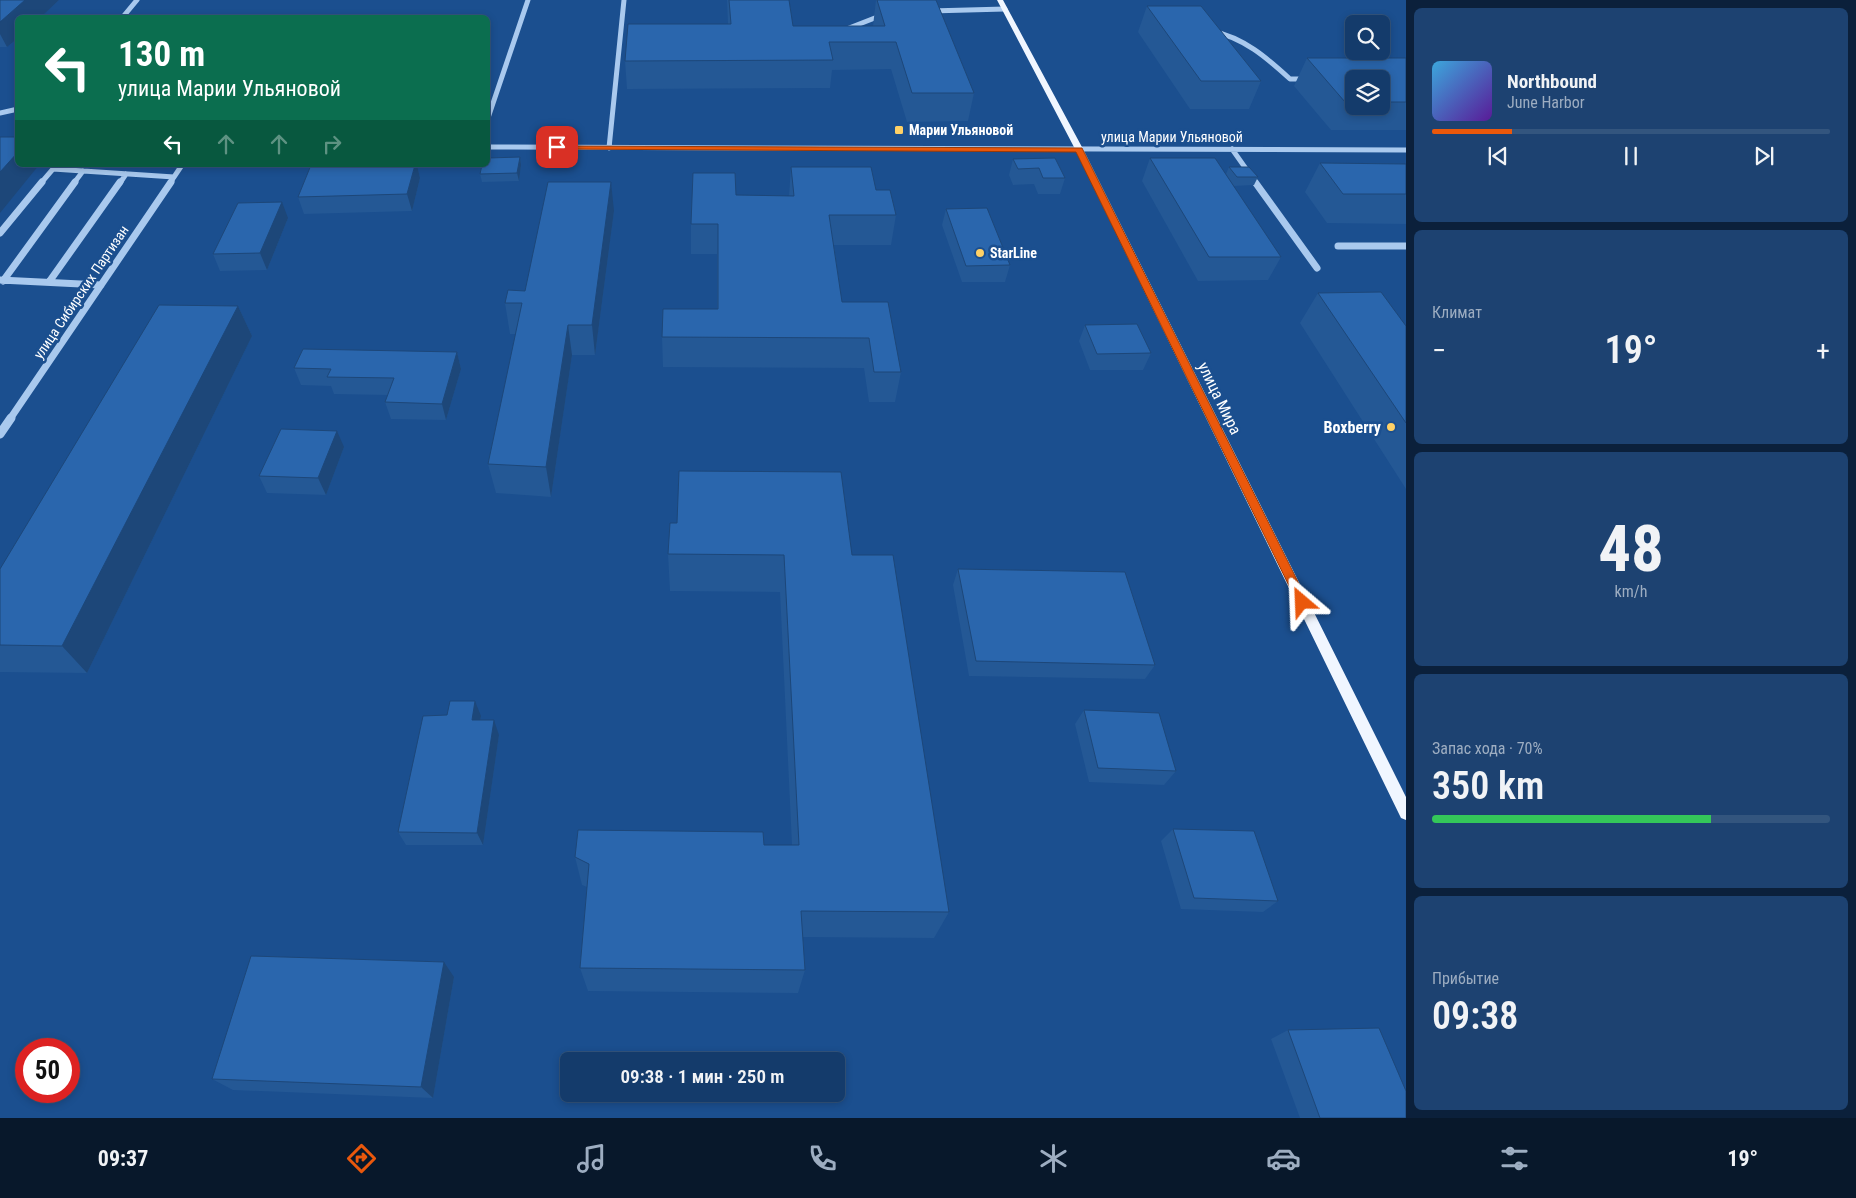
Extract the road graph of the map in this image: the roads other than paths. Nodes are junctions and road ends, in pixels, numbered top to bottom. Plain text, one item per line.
1 (137, 0) edge
2 (528, 0) edge
3 (624, 0) edge
4 (1000, 0) edge
5 (1005, 10) junction
6 (928, 11) edge
7 (890, 12) edge
8 (124, 15) edge
9 (1208, 31) edge
10 (836, 33) edge
11 (1319, 78) edge
12 (15, 110) edge
13 (490, 112) edge
14 (0, 113) edge
15 (490, 147) edge
16 (609, 148) junction
17 (1079, 149) junction
18 (1232, 150) junction
19 (1406, 150) edge
20 (181, 167) edge
21 (83, 171) junction
22 (126, 174) junction
23 (174, 177) junction
24 (0, 233) edge
25 (1338, 246) dead end
26 (1406, 246) edge
27 (1317, 268) dead end
28 (2, 280) edge
29 (49, 282) junction
30 (101, 285) junction
31 (0, 434) edge
32 (1406, 813) edge

1 - 8 street
2 - 13 street
3 - 16 street
4 - 5 main road, улица Мира
5 - 6 street
5 - 17 main road, улица Мира
7 - 10 street
9 - 11 street
12 - 14 lane
15 - 16 street, улица Марии Ульяновой
16 - 17 street, улица Марии Ульяновой
17 - 18 street, улица Марии Ульяновой
17 - 32 main road, улица Мира
18 - 19 street, улица Марии Ульяновой
18 - 27 street
20 - 23 street, улица Сибирских Партизан
21 - 22 street
21 - 24 street
21 - 28 lane
22 - 23 street
22 - 29 street
23 - 30 street, улица Сибирских Партизан
25 - 26 street
28 - 29 street
29 - 30 street
30 - 31 street, улица Сибирских Партизан

